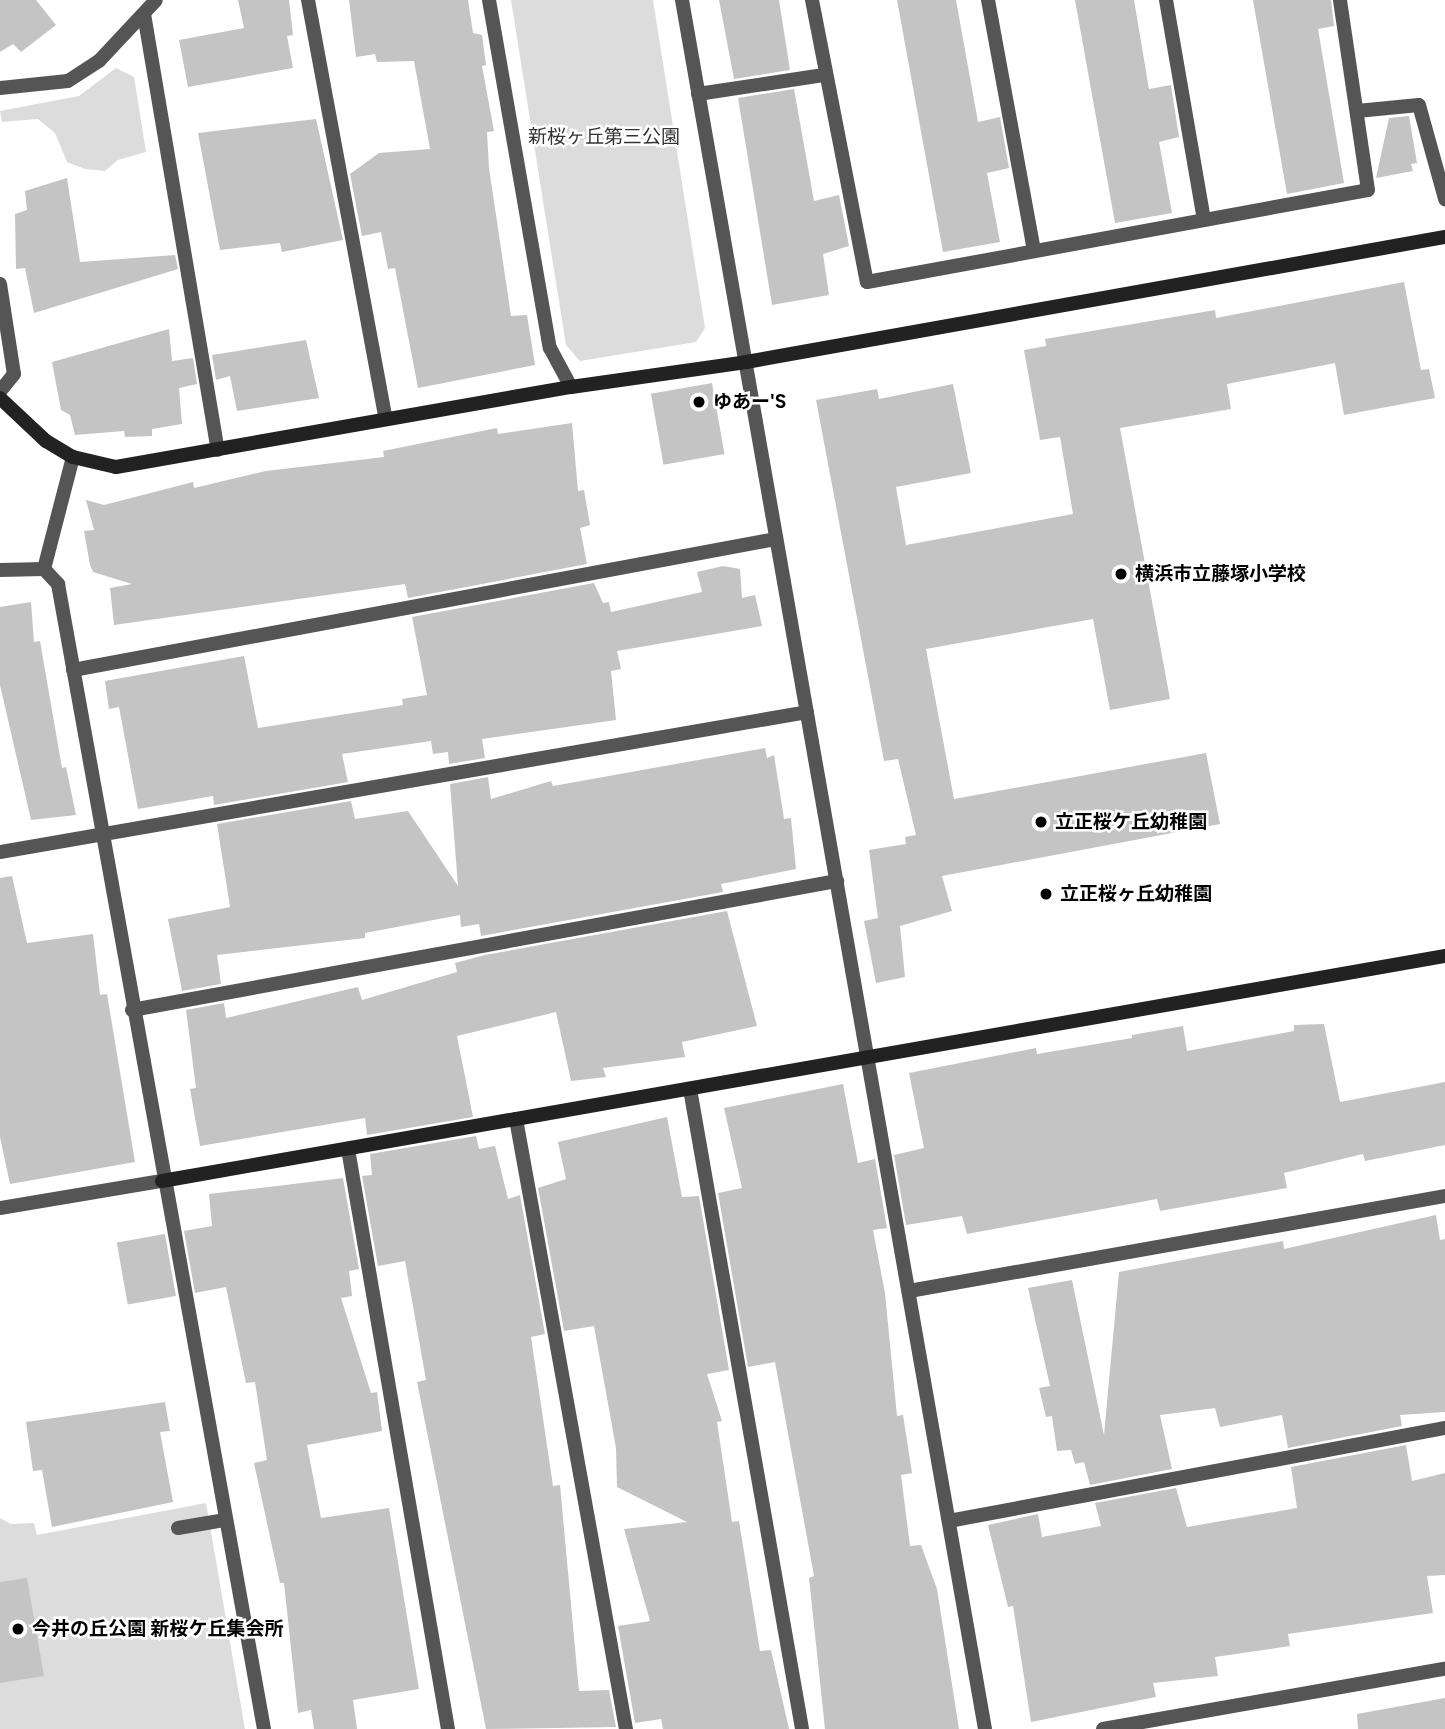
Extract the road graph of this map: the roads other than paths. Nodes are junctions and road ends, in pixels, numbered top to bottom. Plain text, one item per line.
1 (156, 0) edge
2 (308, 0) edge
3 (489, 0) edge
4 (682, 0) edge
5 (812, 0) edge
6 (988, 0) edge
7 (1166, 0) edge
8 (1340, 0) edge
9 (144, 13) junction
10 (824, 75) junction
11 (0, 88) edge
12 (698, 94) junction
13 (1357, 111) junction
14 (1445, 199) edge
15 (1204, 220) junction
16 (1445, 237) edge
17 (1034, 251) junction
18 (0, 284) edge
19 (746, 362) junction
20 (570, 387) junction
21 (0, 391) edge
22 (0, 398) edge
23 (386, 419) junction
24 (218, 450) junction
25 (74, 457) junction
26 (776, 539) junction
27 (44, 569) junction
28 (0, 570) edge
29 (73, 670) junction
30 (807, 712) junction
31 (101, 834) junction
32 (0, 852) edge
33 (836, 881) junction
34 (1445, 956) edge
35 (132, 1010) junction
36 (868, 1057) junction
37 (690, 1089) junction
38 (516, 1119) junction
39 (348, 1149) junction
40 (162, 1181) junction
41 (1445, 1196) edge
42 (0, 1208) edge
43 (909, 1291) junction
44 (1445, 1428) edge
45 (225, 1520) junction
46 (948, 1521) junction
47 (178, 1528) dead end
48 (1445, 1669) edge
49 (264, 1729) edge
50 (448, 1729) edge
51 (626, 1729) edge
52 (802, 1729) edge
53 (985, 1729) edge
54 (1103, 1729) edge

1 - 9 street
2 - 23 street
3 - 20 street
4 - 12 street
5 - 10 street
6 - 17 street
7 - 15 street
8 - 13 street
9 - 11 street
9 - 24 street
10 - 12 street
10 - 17 street
12 - 19 street
13 - 14 street
13 - 15 street
15 - 17 street
16 - 19 street
18 - 21 street
19 - 20 street
19 - 26 street
20 - 23 street
22 - 25 street
23 - 24 street
24 - 25 street
25 - 27 street
26 - 29 street
26 - 30 street
27 - 28 street
27 - 29 street
29 - 31 street
30 - 31 street
30 - 33 street
31 - 32 street
31 - 35 street
33 - 35 street
33 - 36 street
34 - 36 street
35 - 40 street
36 - 37 street
36 - 43 street
37 - 38 street
37 - 52 street
38 - 39 street
38 - 51 street
39 - 40 street
39 - 50 street
40 - 42 street
40 - 45 street
41 - 43 street
43 - 46 street
44 - 46 street
45 - 47 street
45 - 49 street
46 - 53 street
48 - 54 street

